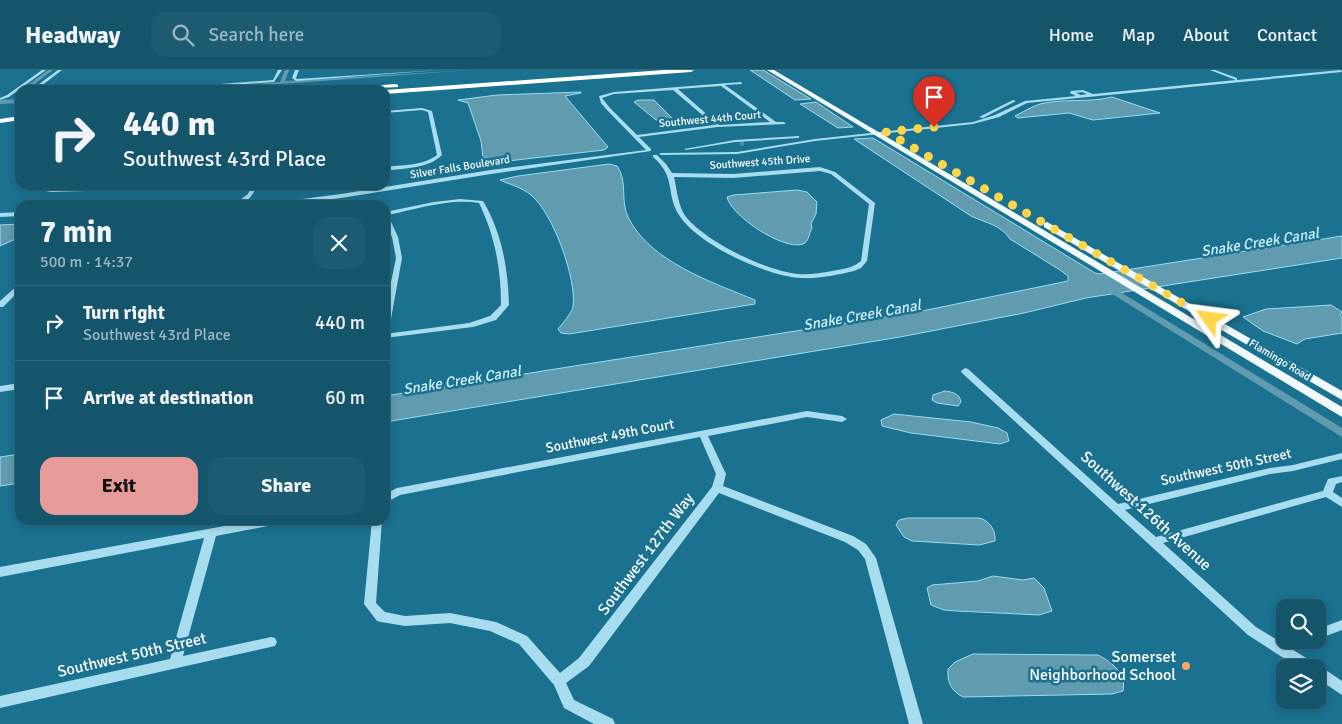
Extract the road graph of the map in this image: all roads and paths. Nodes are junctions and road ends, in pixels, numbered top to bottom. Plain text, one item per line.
1 (44, 70) edge
2 (60, 70) edge
3 (280, 70) edge
4 (297, 70) edge
5 (438, 70) edge
6 (619, 70) edge
7 (691, 70) edge
8 (770, 70) edge
9 (776, 70) edge
10 (1214, 70) edge
11 (1223, 70) edge
12 (1332, 70) edge
13 (1342, 71) edge
14 (1236, 79) junction
15 (1222, 82) joint
16 (741, 83) dead end
17 (22, 85) edge
18 (40, 85) edge
19 (216, 85) edge
20 (722, 85) junction
21 (390, 87) edge
22 (674, 88) junction
23 (15, 90) edge
24 (390, 92) edge
25 (1082, 94) junction
26 (1, 99) edge
27 (1008, 103) junction
28 (1017, 105) junction
29 (426, 110) joint
30 (390, 112) edge
31 (15, 119) edge
32 (0, 121) edge
33 (774, 123) junction
34 (784, 123) dead end
35 (15, 124) edge
36 (0, 126) edge
37 (718, 126) junction
38 (878, 131) junction
39 (638, 136) junction
40 (794, 138) junction
41 (727, 143) junction
42 (653, 153) junction
43 (620, 156) joint
44 (390, 168) edge
45 (671, 175) junction
46 (390, 188) edge
47 (252, 190) edge
48 (379, 190) edge
49 (250, 195) junction
50 (242, 200) edge
51 (251, 200) edge
52 (303, 200) edge
53 (390, 213) edge
54 (15, 214) edge
55 (1028, 214) dead end
56 (0, 215) edge
57 (1037, 219) dead end
58 (390, 226) edge
59 (15, 291) edge
60 (390, 304) edge
61 (0, 305) edge
62 (390, 335) edge
63 (965, 371) dead end
64 (15, 387) edge
65 (0, 389) edge
66 (1342, 396) edge
67 (1342, 412) edge
68 (842, 419) dead end
69 (703, 434) junction
70 (1342, 456) edge
71 (1342, 479) edge
72 (717, 488) junction
73 (1327, 493) junction
74 (390, 496) edge
75 (1342, 503) edge
76 (1117, 508) junction
77 (252, 525) edge
78 (376, 525) edge
79 (211, 533) junction
80 (1153, 542) junction
81 (0, 572) edge
82 (1342, 625) edge
83 (1326, 631) edge
84 (271, 642) dead end
85 (1276, 645) edge
86 (1282, 649) edge
87 (1297, 659) edge
88 (175, 663) junction
89 (1326, 678) edge
90 (559, 681) junction
91 (1342, 689) edge
92 (0, 702) edge
93 (608, 724) edge
94 (916, 724) edge

1 - 17 street
2 - 18 street
3 - 19 street
4 - 5 street
6 - 21 highway
7 - 24 highway
8 - 38 main road
9 - 38 main road
10 - 11 street
10 - 14 street
12 - 14 street
13 - 15 street
14 - 25 street
15 - 25 street
16 - 20 street
20 - 22 street
20 - 33 street
22 - 37 street
22 - 39 street
23 - 26 street
25 - 27 street
25 - 28 street
27 - 28 street
27 - 38 street
28 - 38 street
29 - 30 street
29 - 44 street
31 - 32 highway
33 - 34 street, Southwest 44th Court
33 - 37 street, Southwest 44th Court
35 - 36 highway
37 - 39 street, Southwest 44th Court
38 - 40 street, Silver Falls Boulevard
38 - 42 street, Silver Falls Boulevard
38 - 55 main road
38 - 67 main road, Flamingo Road
39 - 42 street
40 - 41 street, Silver Falls Boulevard
40 - 41 street, Silver Falls Boulevard
41 - 42 street, Silver Falls Boulevard
42 - 43 street, Silver Falls Boulevard
42 - 45 street
43 - 46 street, Silver Falls Boulevard
45 - 45 street, Southwest 45th Drive
47 - 49 street
48 - 52 street, Silver Falls Boulevard
49 - 50 street
49 - 51 street
53 - 62 street
54 - 56 street
57 - 66 main road, Flamingo Road
58 - 60 street
59 - 61 street
63 - 76 street, Southwest 126th Avenue
64 - 65 street
68 - 69 street, Southwest 49th Court
69 - 72 street
69 - 74 street, Southwest 49th Court
70 - 76 street, Southwest 50th Street
71 - 73 street
72 - 90 street, Southwest 127th Way
72 - 94 street
73 - 75 street
73 - 80 street
76 - 80 street, Southwest 126th Avenue
77 - 79 street
78 - 90 street
79 - 81 street
79 - 88 street
80 - 85 street, Southwest 126th Avenue
82 - 83 street
84 - 88 street, Southwest 50th Street
86 - 87 street, Southwest 126th Avenue
88 - 92 street, Southwest 50th Street
89 - 91 street
90 - 93 street

